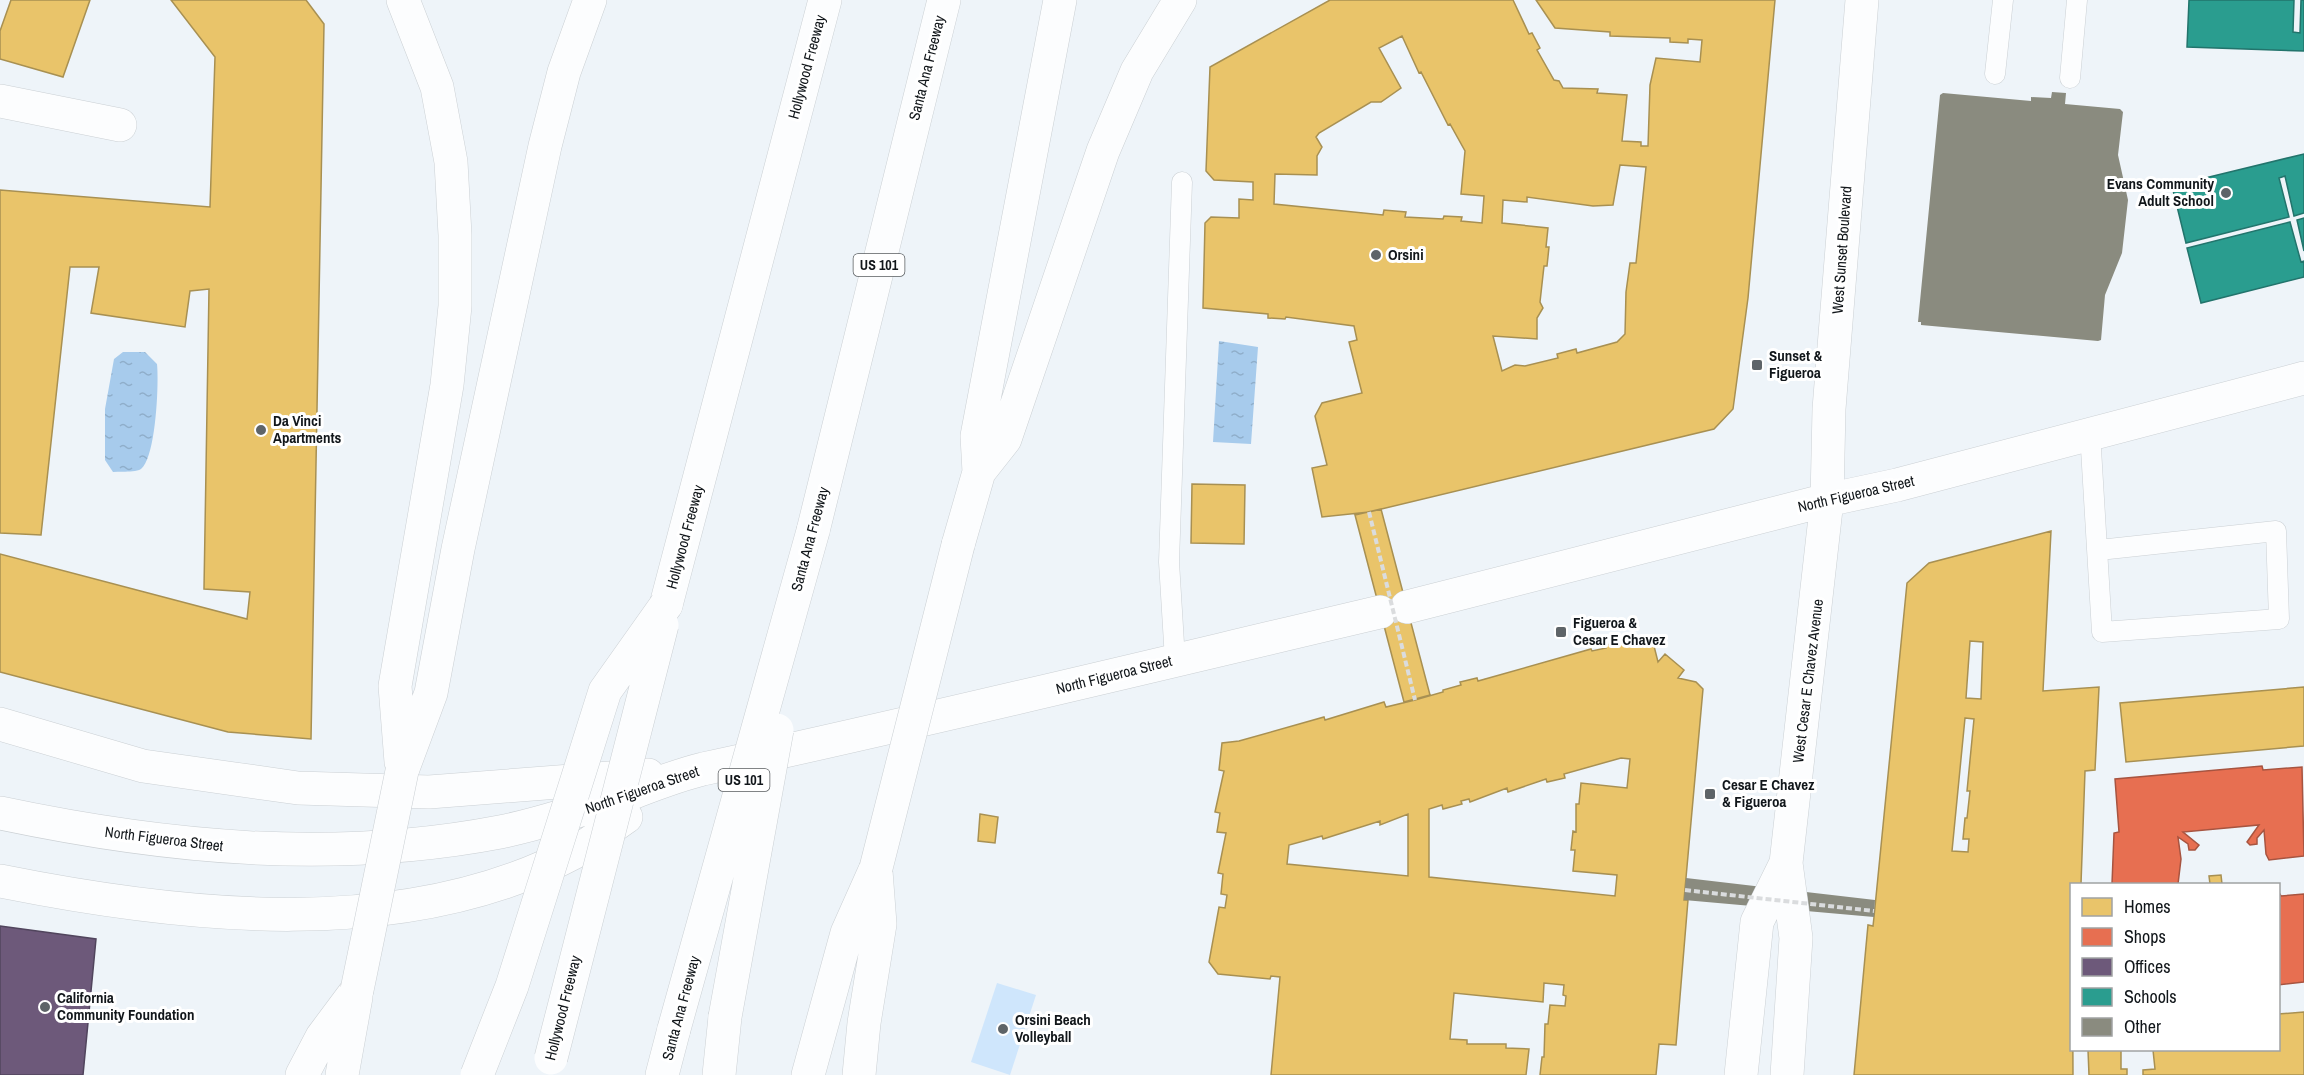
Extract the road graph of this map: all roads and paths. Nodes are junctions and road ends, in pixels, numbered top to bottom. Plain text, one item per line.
1 (403, 0) edge
2 (590, 0) edge
3 (825, 0) edge
4 (944, 0) edge
5 (1060, 0) edge
6 (1180, 0) edge
7 (1862, 0) edge
8 (2002, 0) edge
9 (2078, 0) edge
10 (1995, 74) dead end
11 (2070, 78) dead end
12 (0, 101) edge
13 (120, 125) dead end
14 (1182, 182) dead end
15 (2304, 378) edge
16 (2090, 432) junction
17 (979, 472) junction
18 (1827, 500) junction
19 (1369, 512) dead end
20 (813, 531) junction
21 (2098, 550) junction
22 (666, 605) junction
23 (1175, 660) junction
24 (1415, 700) dead end
25 (0, 724) edge
26 (402, 771) junction
27 (691, 772) junction
28 (0, 813) edge
29 (1786, 863) junction
30 (876, 868) junction
31 (0, 881) edge
32 (1685, 890) dead end
33 (1874, 911) dead end
34 (335, 1040) junction
35 (549, 1067) edge
36 (302, 1075) edge
37 (342, 1075) edge
38 (477, 1075) edge
39 (662, 1075) edge
40 (719, 1075) edge
41 (808, 1075) edge
42 (859, 1075) edge
43 (1741, 1075) edge
44 (1787, 1075) edge

1 - 26 main road
2 - 26 main road
3 - 22 main road, Hollywood Freeway
4 - 20 main road, Santa Ana Freeway / US 101
5 - 17 main road
6 - 17 main road
7 - 18 main road, West Sunset Boulevard
8 - 10 lane
9 - 11 lane
12 - 13 main road
14 - 23 lane
15 - 16 main road, North Figueroa Street
16 - 18 main road, North Figueroa Street
16 - 21 lane
17 - 30 main road, bridge
18 - 23 main road, North Figueroa Street
18 - 29 main road, West Cesar E Chavez Avenue
19 - 24 path, bridge
20 - 39 main road, Santa Ana Freeway / US 101, bridge
20 - 40 main road, bridge
21 - 21 lane
22 - 35 main road, Hollywood Freeway, bridge
22 - 38 main road, bridge
23 - 27 main road, North Figueroa Street
25 - 27 main road
26 - 34 main road, bridge
27 - 28 main road, North Figueroa Street
27 - 31 main road
29 - 43 main road, West Cesar E Chavez Avenue
29 - 44 main road, West Cesar E Chavez Avenue
30 - 41 main road
30 - 42 main road
32 - 33 path, bridge
34 - 36 main road
34 - 37 main road

